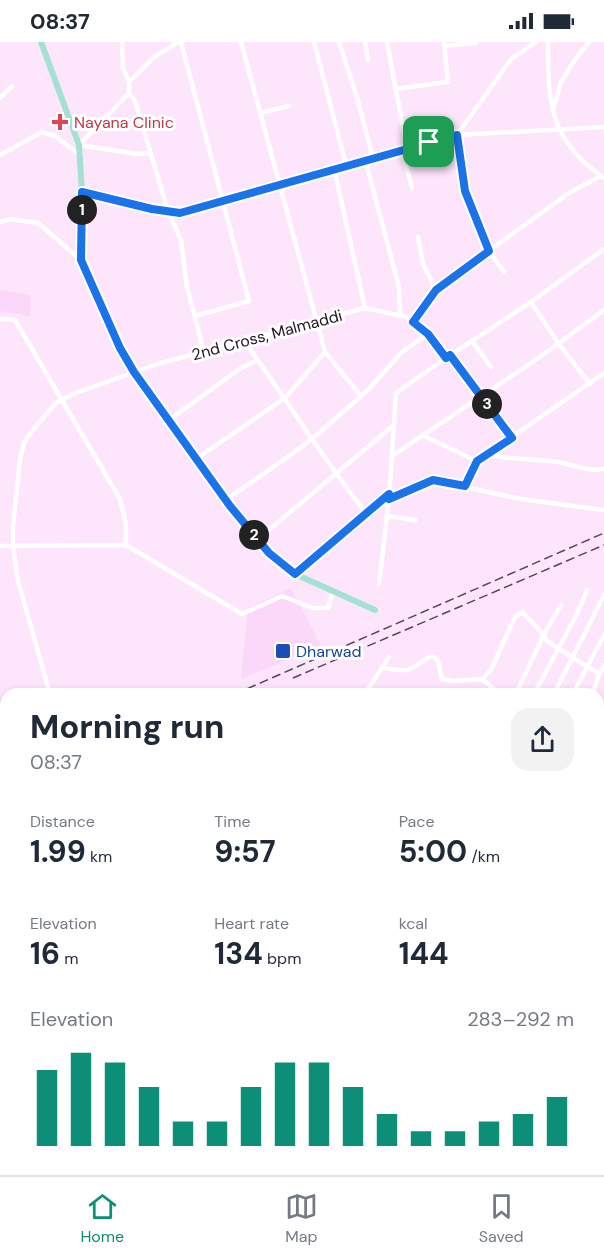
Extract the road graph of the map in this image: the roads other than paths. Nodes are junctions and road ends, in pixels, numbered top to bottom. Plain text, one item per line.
1 (41, 42) edge
2 (122, 42) edge
3 (180, 42) edge
4 (241, 42) edge
5 (314, 42) edge
6 (339, 42) edge
7 (365, 42) edge
8 (387, 42) edge
9 (536, 42) edge
10 (548, 42) edge
11 (589, 42) edge
12 (476, 43) edge
13 (444, 44) edge
14 (368, 60) dead end
15 (129, 82) junction
16 (12, 86) dead end
17 (395, 89) junction
18 (129, 93) junction
19 (0, 98) edge
20 (289, 106) dead end
21 (553, 111) junction
22 (260, 113) junction
23 (604, 127) edge
24 (560, 130) junction
25 (457, 135) junction
26 (79, 145) junction
27 (404, 149) junction
28 (150, 153) junction
29 (0, 155) edge
30 (80, 155) junction
31 (373, 158) junction
32 (365, 159) junction
33 (346, 165) junction
34 (334, 168) junction
35 (602, 177) edge
36 (280, 183) junction
37 (412, 188) dead end
38 (82, 192) junction
39 (223, 200) junction
40 (168, 211) junction
41 (0, 222) edge
42 (418, 237) dead end
43 (604, 249) edge
44 (489, 251) junction
45 (81, 260) junction
46 (504, 272) dead end
47 (436, 290) junction
48 (531, 302) junction
49 (365, 308) junction
50 (604, 310) edge
51 (195, 315) junction
52 (400, 316) junction
53 (0, 319) edge
54 (317, 320) junction
55 (413, 322) junction
56 (428, 334) junction
57 (244, 341) junction
58 (472, 341) junction
59 (558, 343) junction
60 (204, 352) junction
61 (326, 352) junction
62 (448, 356) junction
63 (258, 360) junction
64 (491, 367) dead end
65 (134, 372) junction
66 (604, 374) edge
67 (590, 384) junction
68 (361, 396) junction
69 (481, 397) junction
70 (285, 398) junction
71 (63, 399) junction
72 (169, 420) junction
73 (394, 425) junction
74 (424, 436) junction
75 (512, 438) junction
76 (311, 440) junction
77 (488, 454) junction
78 (392, 456) junction
79 (196, 459) junction
80 (477, 461) junction
81 (604, 469) edge
82 (335, 474) junction
83 (465, 486) junction
84 (389, 496) junction
85 (226, 500) junction
86 (603, 510) edge
87 (366, 513) junction
88 (387, 516) junction
89 (415, 520) dead end
90 (258, 539) junction
91 (126, 544) junction
92 (0, 546) edge
93 (13, 547) junction
94 (295, 574) junction
95 (379, 584) dead end
96 (587, 590) dead end
97 (333, 592) junction
98 (604, 595) edge
99 (561, 605) dead end
100 (375, 610) dead end
101 (544, 634) junction
102 (604, 635) edge
103 (558, 649) junction
104 (389, 657) dead end
105 (572, 658) junction
106 (604, 665) edge
107 (588, 667) junction
108 (383, 668) junction
109 (599, 674) junction
110 (482, 679) junction
111 (48, 688) edge
112 (368, 688) edge
113 (493, 688) edge
114 (519, 688) edge
115 (537, 688) edge
116 (557, 688) edge
117 (576, 688) edge
118 (595, 688) edge

1 - 26 main road
2 - 15 street
3 - 15 street
3 - 39 street
4 - 22 street
5 - 33 street
6 - 31 street
7 - 14 street
8 - 17 street
9 - 25 street
10 - 21 street
11 - 21 street
12 - 13 street
13 - 17 street
15 - 18 street
16 - 19 street
17 - 27 street
18 - 26 street
18 - 28 street
20 - 22 street
21 - 24 street
22 - 36 street
23 - 24 street
24 - 25 street
24 - 35 street
25 - 27 street
25 - 44 street
26 - 28 street
26 - 30 main road
27 - 31 street
27 - 37 street
28 - 40 street
29 - 30 street
30 - 38 main road
31 - 32 street
32 - 33 street
32 - 52 street
33 - 34 street
34 - 36 street
34 - 49 street
35 - 44 street
36 - 39 street
36 - 54 street
38 - 40 street
38 - 45 main road
39 - 40 street
39 - 51 street
40 - 51 street
41 - 45 street
42 - 47 street
43 - 48 street
44 - 46 street
44 - 47 street
45 - 65 main road
47 - 55 street
48 - 58 street
48 - 59 street
49 - 52 street, 2nd Cross, Malmaddi
49 - 54 street, 2nd Cross, Malmaddi
50 - 59 street
51 - 60 street
52 - 55 street, 2nd Cross, Malmaddi
53 - 71 street
54 - 57 street, 2nd Cross, Malmaddi
54 - 61 street
55 - 56 street, 2nd Cross, Malmaddi
56 - 62 street, 2nd Cross, Malmaddi
56 - 68 street
57 - 60 street, 2nd Cross, Malmaddi
57 - 63 street
58 - 62 street
58 - 64 street
59 - 67 street
59 - 69 street
60 - 65 street, 2nd Cross, Malmaddi
61 - 68 street
61 - 70 street
62 - 69 street, 2nd Cross, Malmaddi
62 - 73 street
63 - 70 street
63 - 72 street
65 - 71 street, 2nd Cross, Malmaddi
65 - 72 main road
66 - 67 street
67 - 75 street
68 - 76 street
69 - 74 street
69 - 75 street, 2nd Cross, Malmaddi
70 - 76 street
70 - 79 street
71 - 91 street
71 - 93 street, 2nd Cross, Malmaddi
72 - 79 main road
73 - 78 street
73 - 82 street
74 - 78 street
74 - 80 street
75 - 77 street
76 - 82 street
76 - 85 street
77 - 80 street
77 - 81 street
78 - 84 street
79 - 85 main road
80 - 83 street
82 - 87 street
82 - 90 street
83 - 84 street
83 - 86 street
84 - 87 street
84 - 88 street
85 - 90 main road
87 - 94 street
88 - 89 street
88 - 95 street
90 - 94 main road
91 - 93 street
91 - 97 street
92 - 93 street
93 - 111 street, 2nd Cross, Malmaddi
94 - 97 main road
96 - 103 street
97 - 100 main road
98 - 105 street
99 - 101 street
101 - 103 street
101 - 110 street
101 - 114 street
102 - 107 street
103 - 105 street
103 - 115 street
104 - 108 street
105 - 107 street
105 - 116 street
106 - 109 street
107 - 109 street
107 - 117 street
108 - 110 street
108 - 112 street
109 - 118 street
110 - 113 street

